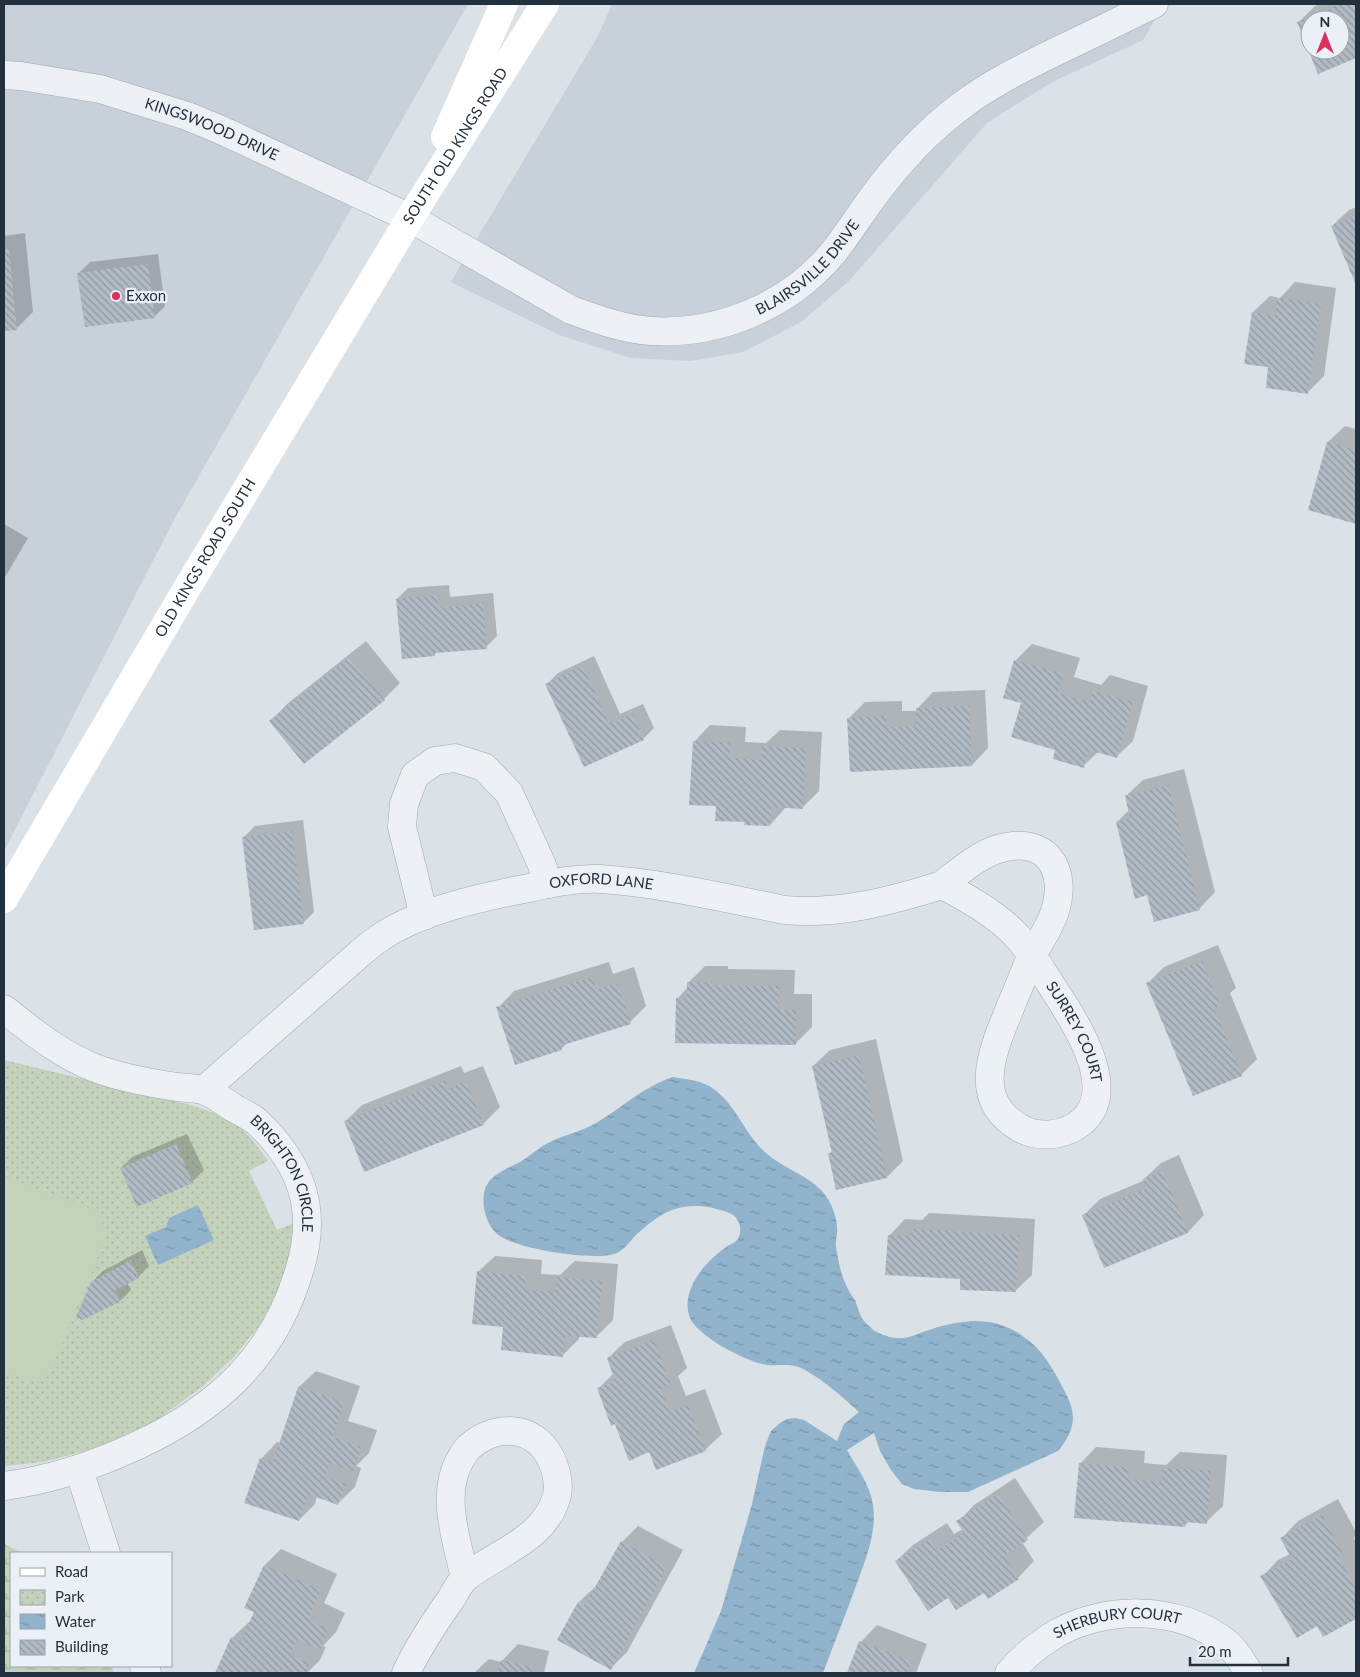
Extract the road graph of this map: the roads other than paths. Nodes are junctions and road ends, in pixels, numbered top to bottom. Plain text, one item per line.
1 (504, 4) edge
2 (545, 4) edge
3 (1154, 4) edge
4 (4, 75) edge
5 (410, 218) junction
6 (548, 884) junction
7 (942, 885) junction
8 (4, 899) edge
9 (424, 916) junction
10 (1032, 956) junction
11 (4, 1009) edge
12 (204, 1090) junction
13 (79, 1470) junction
14 (4, 1486) edge
15 (106, 1552) edge
16 (465, 1578) junction
17 (406, 1673) edge
18 (1009, 1673) edge
19 (1249, 1673) edge

1 - 5 street, SOUTH OLD KINGS ROAD
2 - 5 street, SOUTH OLD KINGS ROAD
3 - 5 street, BLAIRSVILLE DRIVE
4 - 5 street, KINGSWOOD DRIVE
5 - 8 street, OLD KINGS ROAD SOUTH
6 - 7 street, OXFORD LANE
6 - 9 street, OXFORD LANE
6 - 9 street
7 - 10 street
7 - 10 street, OXFORD LANE
9 - 12 street, OXFORD LANE
10 - 10 street, SURREY COURT
11 - 12 street, BRIGHTON CIRCLE
12 - 13 street, BRIGHTON CIRCLE
13 - 14 street, BRIGHTON CIRCLE
13 - 15 street
16 - 16 street
16 - 17 street
18 - 19 street, SHERBURY COURT

